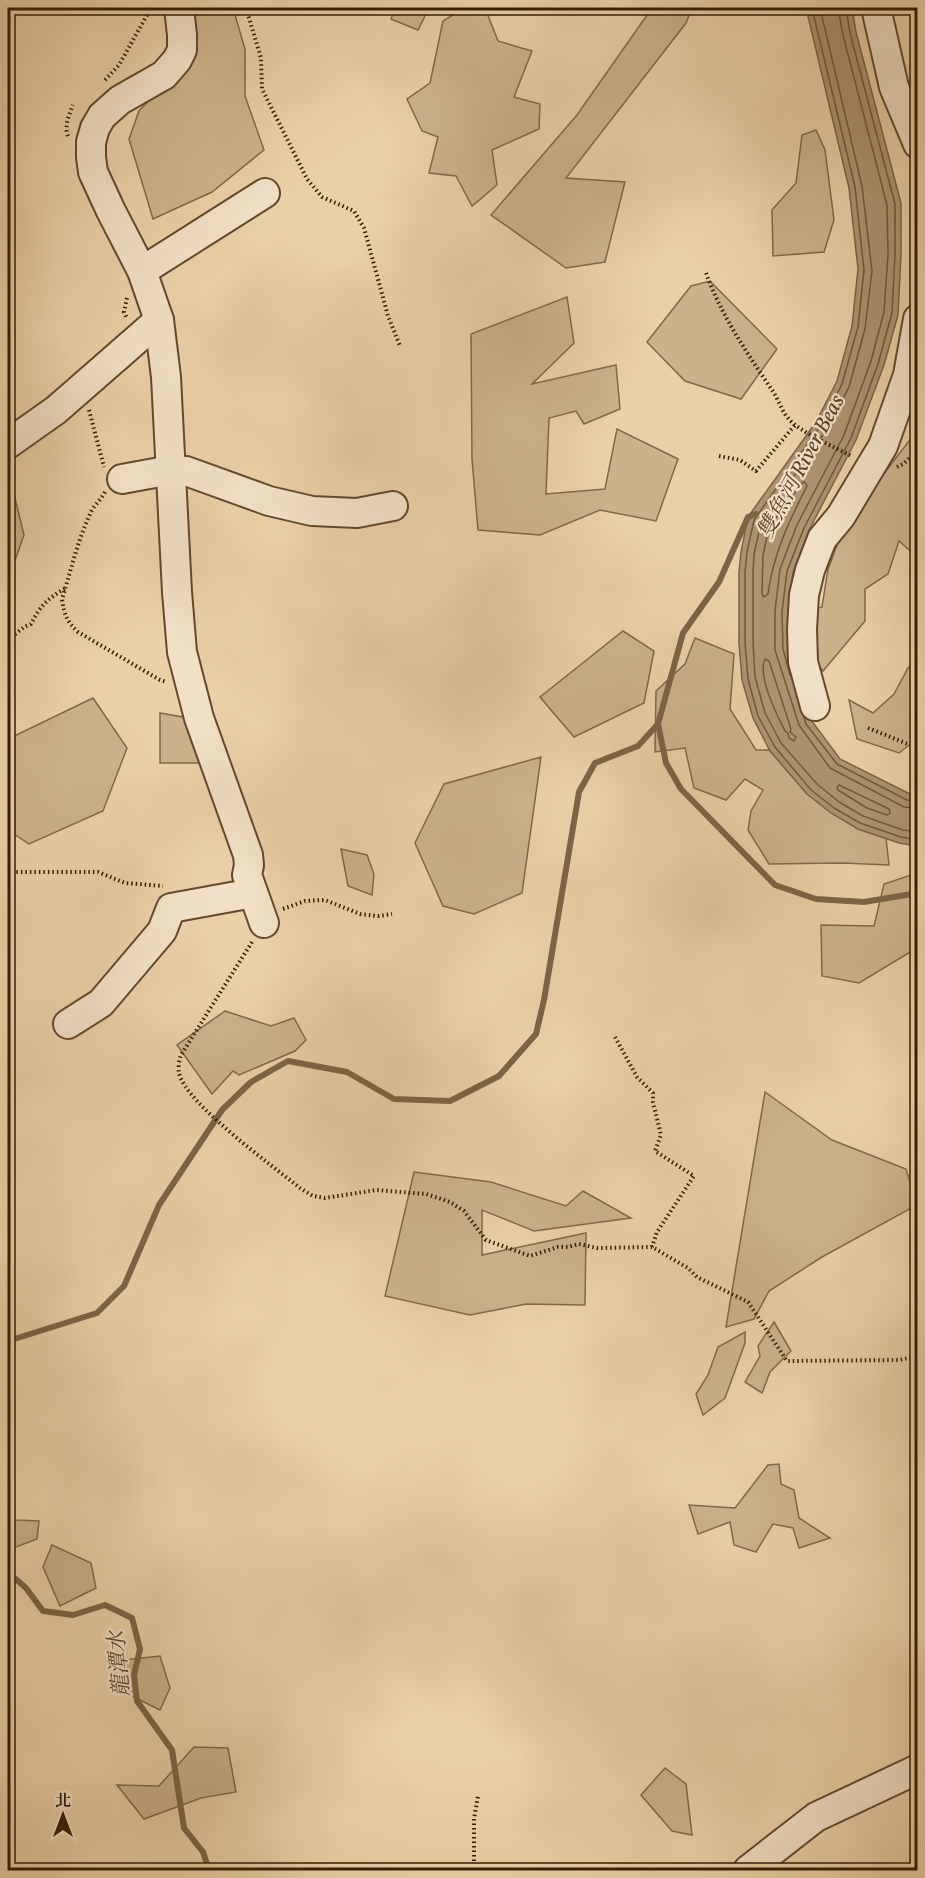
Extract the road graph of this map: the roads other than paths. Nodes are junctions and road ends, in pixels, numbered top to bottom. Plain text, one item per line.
1 (178, 8) edge
2 (876, 8) edge
3 (918, 144) edge
4 (264, 193) dead end
5 (142, 271) junction
6 (918, 319) edge
7 (159, 320) junction
8 (8, 444) edge
9 (171, 470) junction
10 (112, 481) road end
11 (393, 506) dead end
12 (815, 706) dead end
13 (253, 893) junction
14 (264, 923) road end
15 (68, 1024) dead end
16 (918, 1769) edge
17 (748, 1870) edge

1 - 5 street
2 - 3 street
4 - 5 street
5 - 7 street
6 - 12 street
7 - 8 street
7 - 9 street
9 - 10 street
9 - 11 street
9 - 13 street
13 - 14 street
13 - 15 street
16 - 17 street

